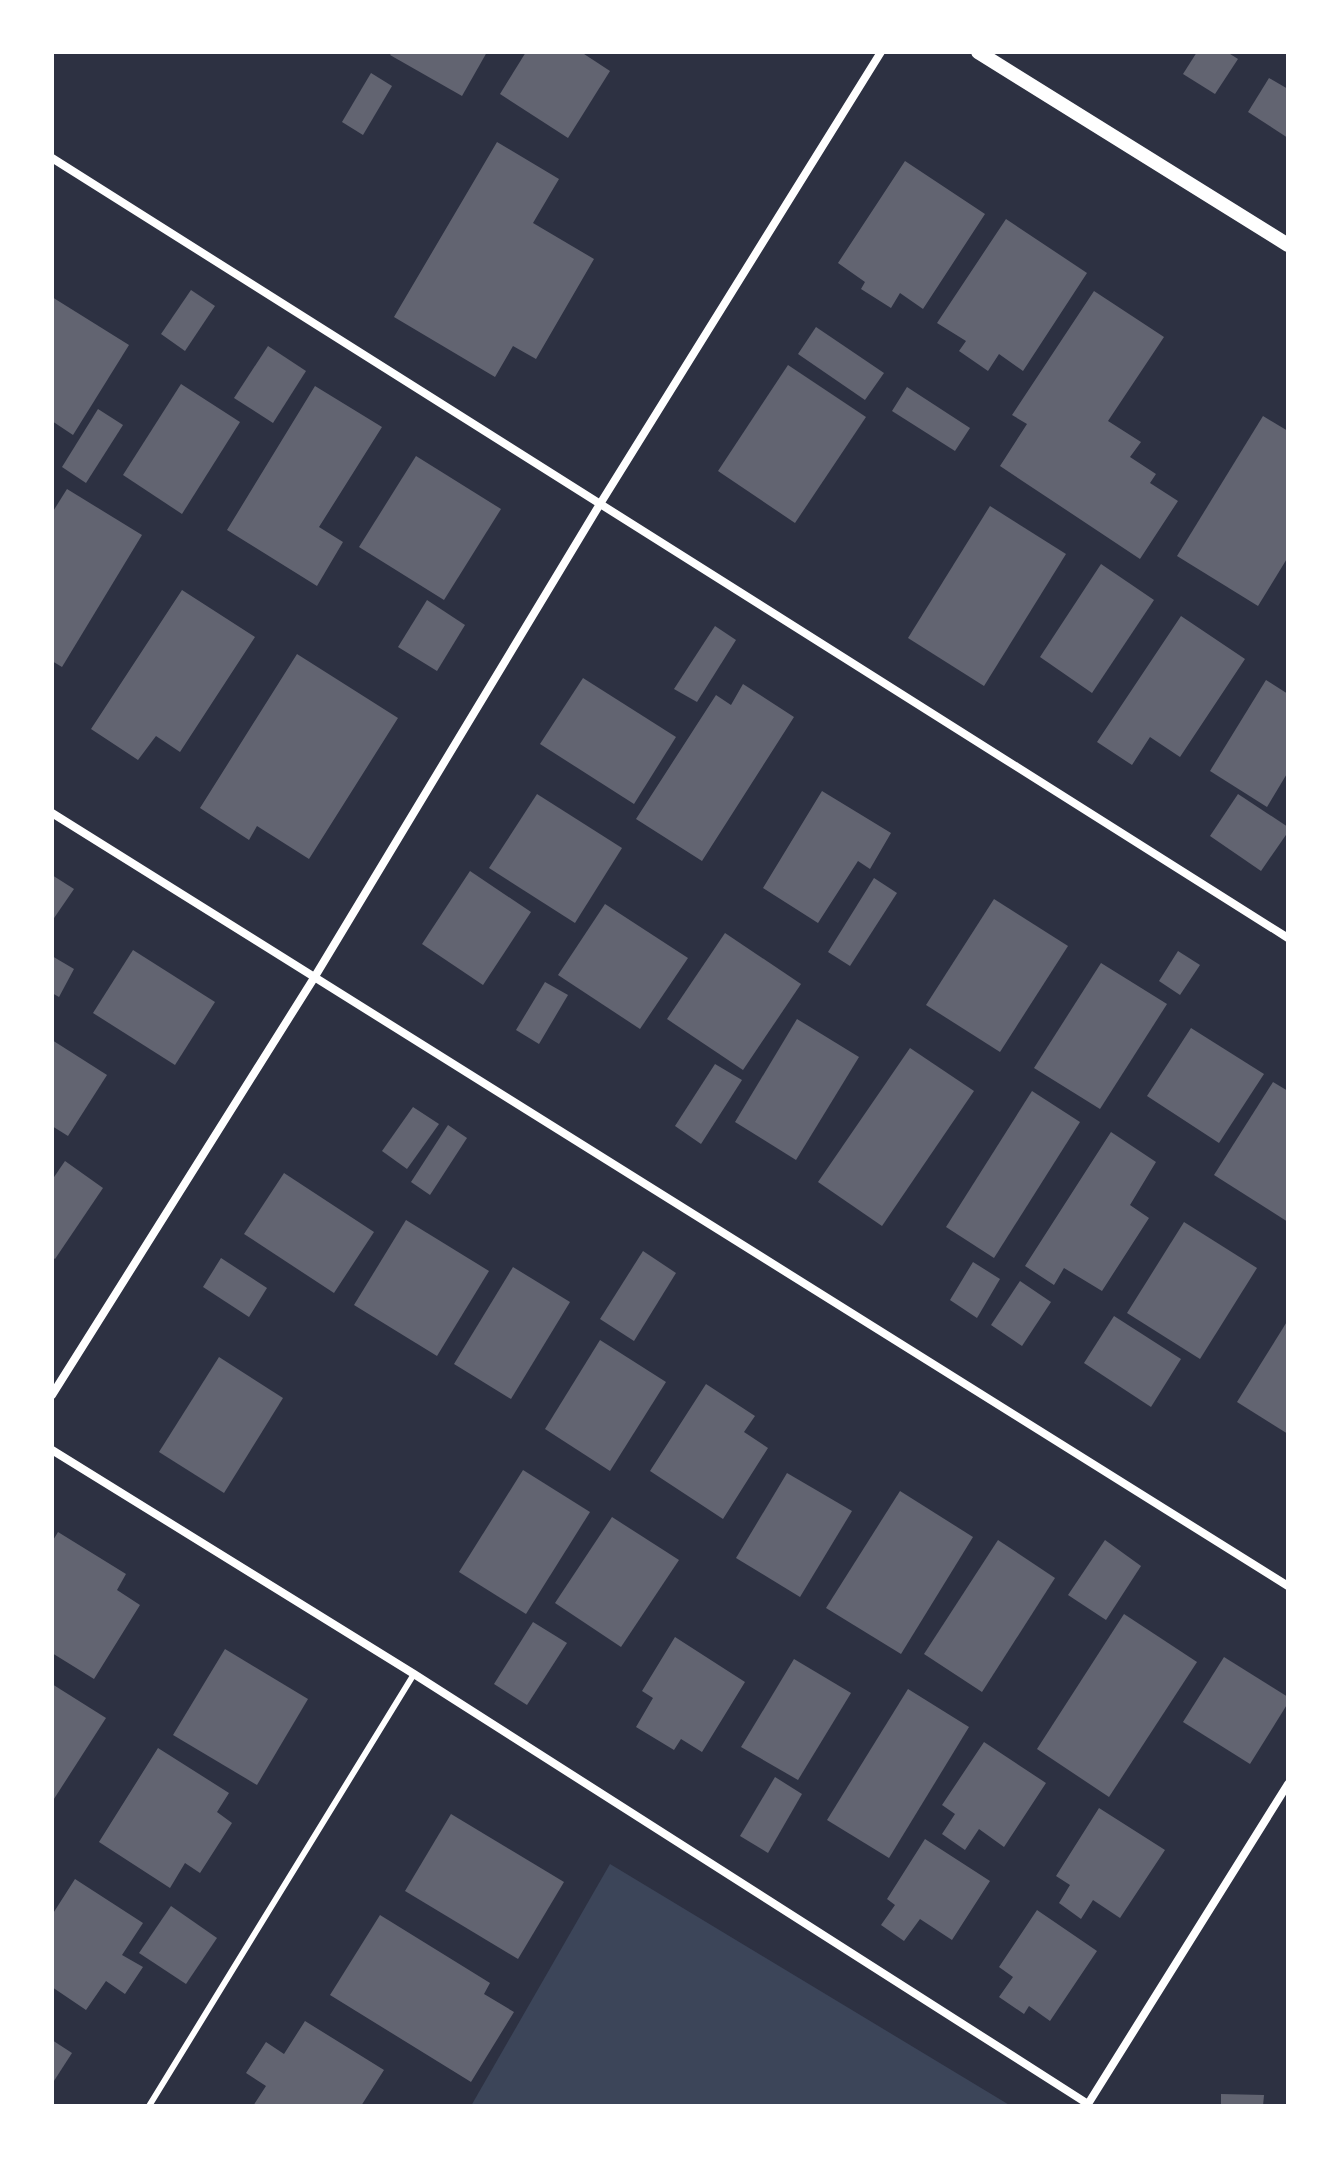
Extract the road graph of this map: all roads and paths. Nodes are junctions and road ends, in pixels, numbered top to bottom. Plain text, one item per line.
1 (881, 52) edge
2 (978, 52) edge
3 (52, 158) edge
4 (1288, 245) edge
5 (600, 504) junction
6 (52, 813) edge
7 (1288, 938) edge
8 (314, 978) junction
9 (52, 1395) edge
10 (52, 1450) edge
11 (1288, 1586) edge
12 (414, 1674) junction
13 (1288, 1784) edge
14 (149, 2106) edge

1 - 5 street
2 - 4 street
3 - 5 street
5 - 7 street
5 - 8 street
6 - 8 street
8 - 9 street
8 - 11 street
10 - 12 street
12 - 13 street
12 - 14 lane

